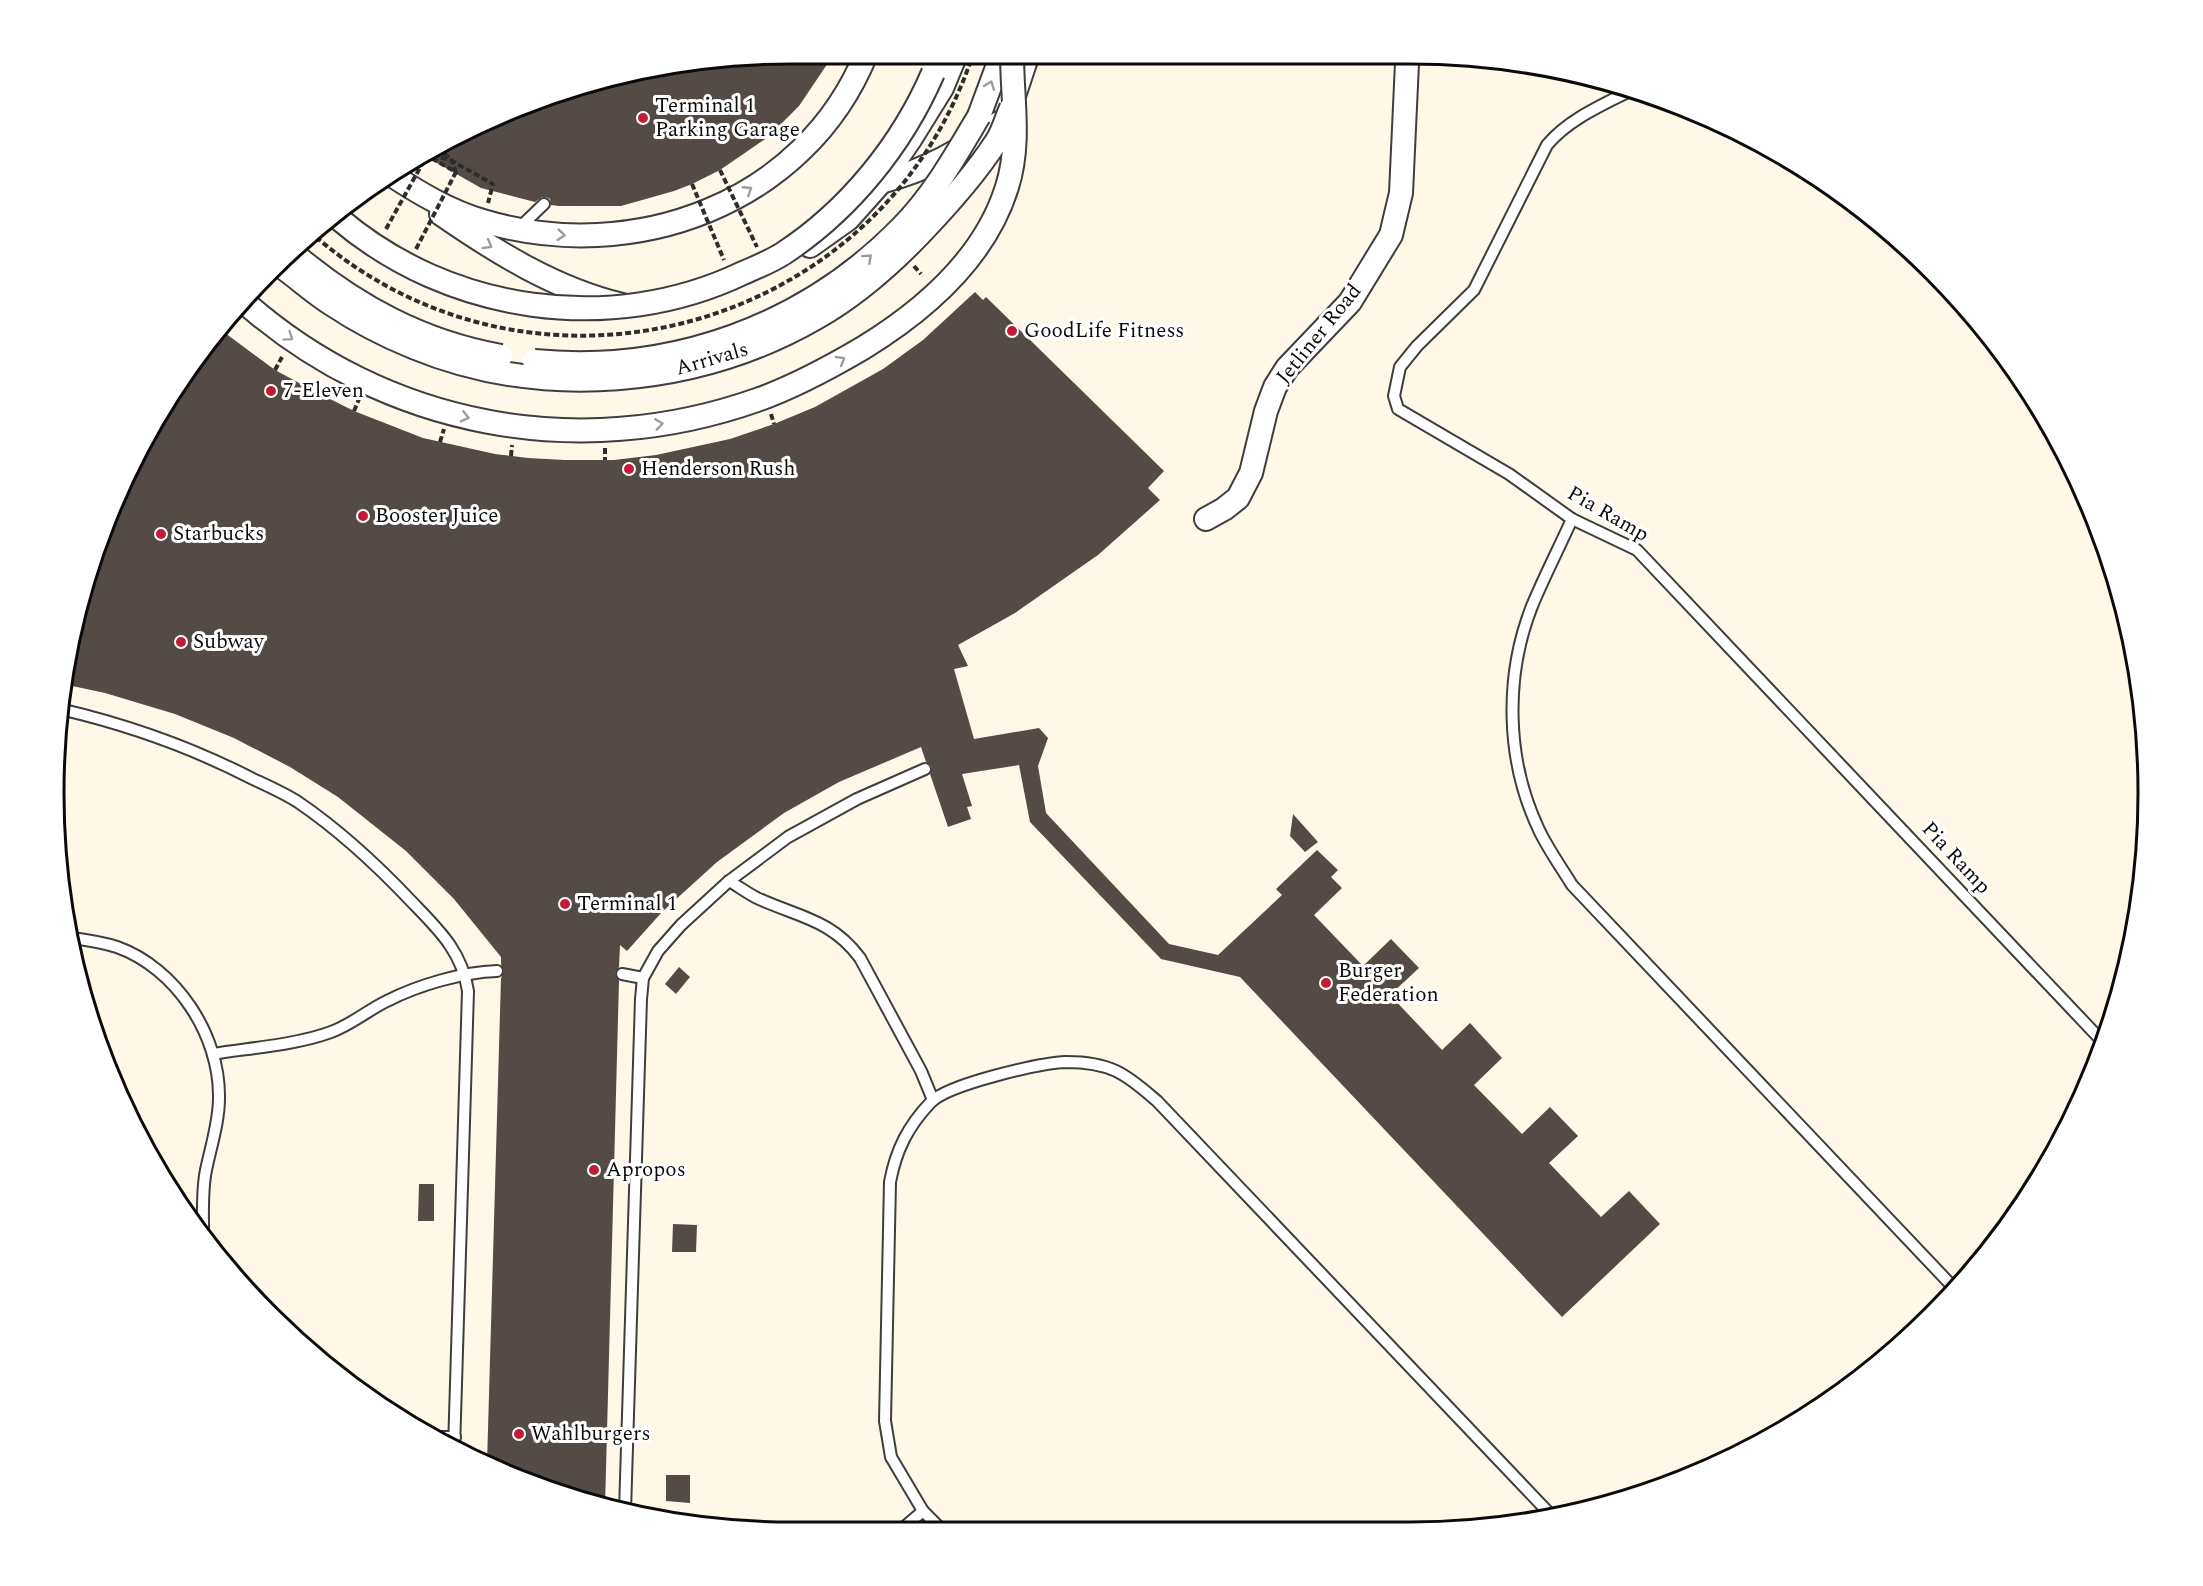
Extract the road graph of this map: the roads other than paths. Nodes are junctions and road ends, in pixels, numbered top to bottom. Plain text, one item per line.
1 (856, 65) edge
2 (936, 65) edge
3 (951, 65) edge
4 (998, 65) edge
5 (1021, 65) edge
6 (1022, 65) edge
7 (1024, 65) edge
8 (1407, 65) edge
9 (1621, 96) edge
10 (999, 123) junction
11 (400, 180) edge
12 (399, 181) edge
13 (881, 182) junction
14 (544, 204) dead end
15 (342, 221) edge
16 (338, 224) edge
17 (518, 229) junction
18 (299, 258) edge
19 (287, 269) edge
20 (287, 269) edge
21 (251, 307) edge
22 (642, 309) junction
23 (1206, 519) dead end
24 (1572, 519) junction
25 (70, 711) edge
26 (925, 769) dead end
27 (729, 881) junction
28 (79, 939) edge
29 (497, 971) dead end
30 (466, 973) junction
31 (622, 974) dead end
32 (643, 978) junction
33 (2097, 1035) edge
34 (213, 1054) junction
35 (933, 1100) junction
36 (203, 1220) edge
37 (1949, 1283) edge
38 (455, 1437) edge
39 (625, 1502) edge
40 (1545, 1509) edge
41 (923, 1511) junction
42 (910, 1522) edge
43 (933, 1522) edge

17 -> 1 street
2 - 15 street, bridge
3 - 13 street
18 -> 4 street, bridge
5 - 10 street
21 -> 6 street, bridge
7 - 20 street, Arrivals, bridge
8 - 23 street, Jetliner Road
9 - 24 lane, Pia Ramp
10 - 13 street
10 - 19 street
11 - 17 street
12 -> 22 street
13 - 22 street
14 - 17 lane
16 - 22 street
24 - 33 lane, Pia Ramp
24 - 37 lane
25 - 30 lane
26 - 27 lane
27 - 32 lane
27 - 35 lane
28 - 34 lane
29 - 30 lane
30 - 34 lane
30 - 38 lane
31 - 32 lane
32 - 39 lane
34 - 36 lane
35 - 40 lane
35 - 41 lane
41 - 42 lane
41 - 43 lane

